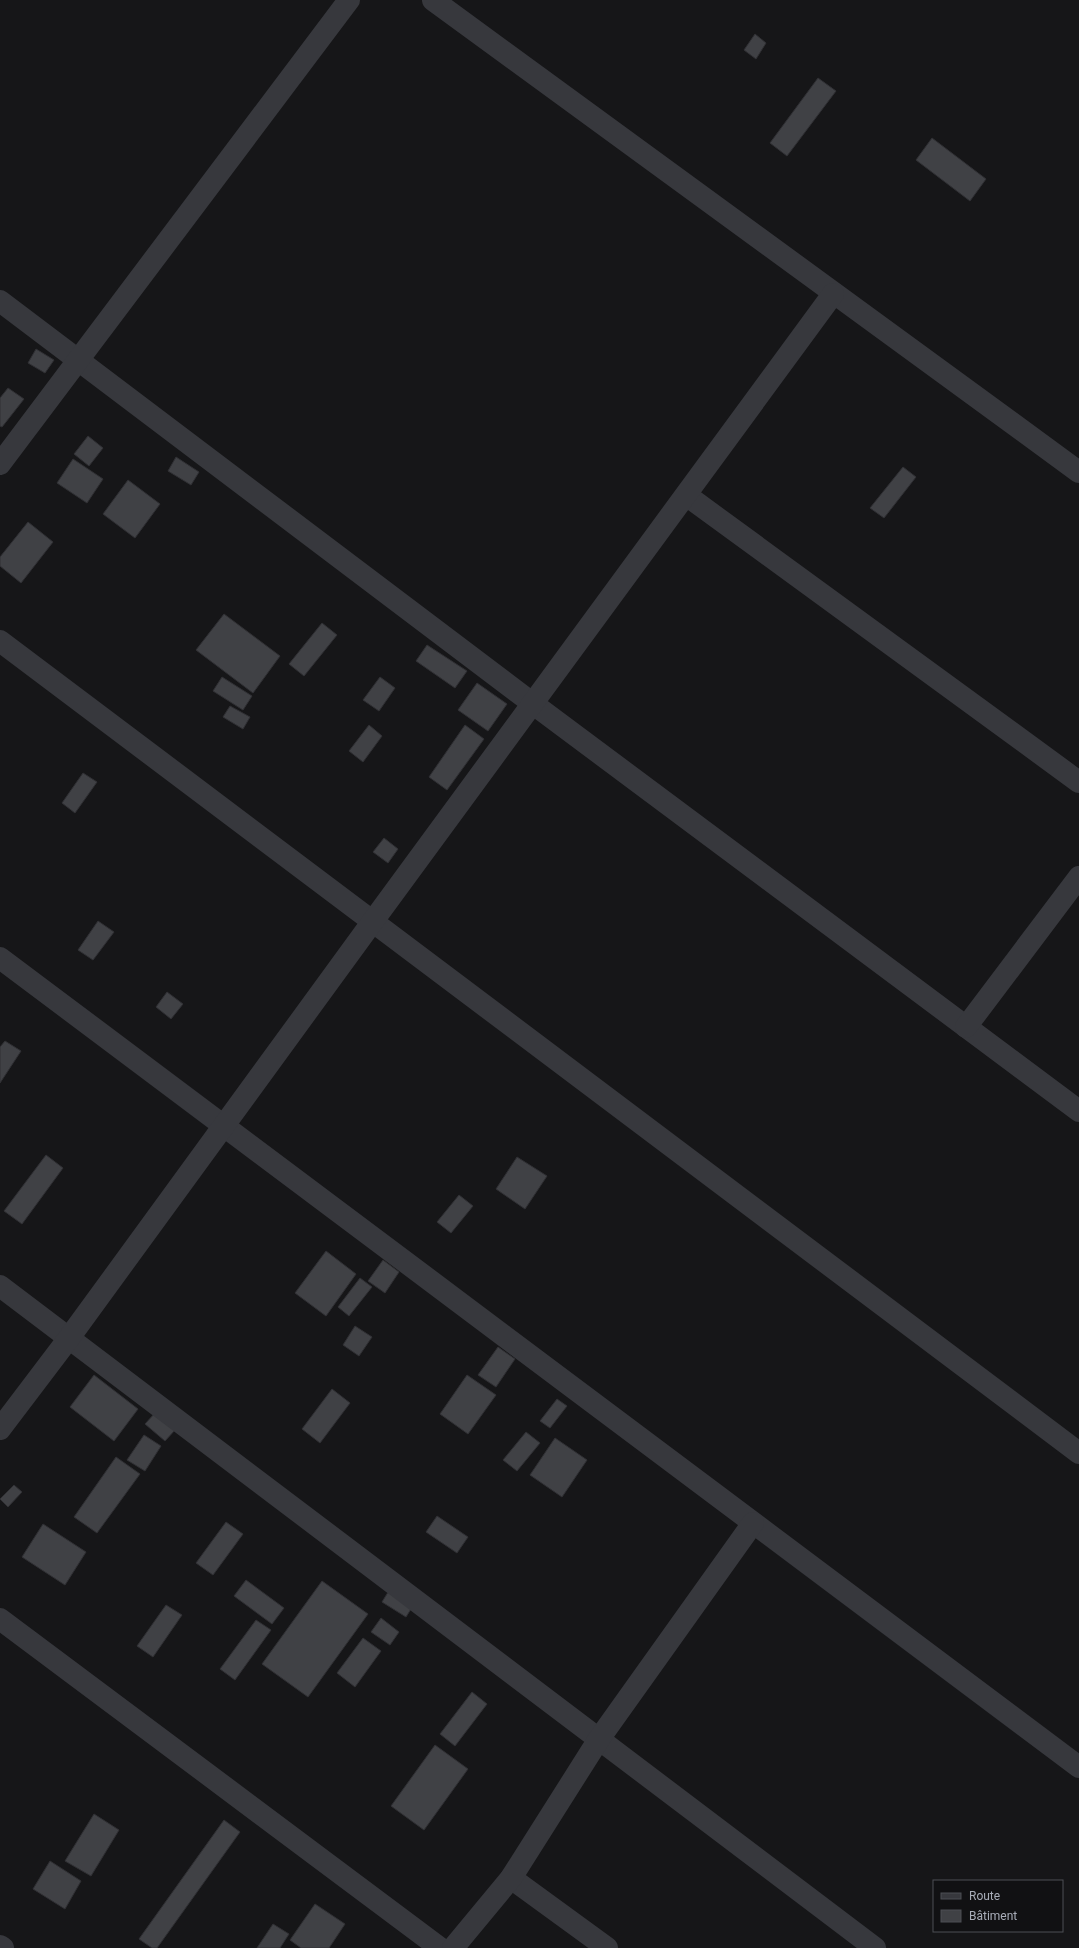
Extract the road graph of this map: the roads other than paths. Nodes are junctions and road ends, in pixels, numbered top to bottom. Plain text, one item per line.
1 (349, 0) edge
2 (433, 0) edge
3 (833, 294) junction
4 (0, 301) edge
5 (78, 360) junction
6 (0, 464) edge
7 (1079, 472) edge
8 (686, 495) junction
9 (0, 640) edge
10 (532, 704) junction
11 (1079, 782) edge
12 (1079, 877) edge
13 (373, 921) junction
14 (0, 958) edge
15 (966, 1027) junction
16 (1079, 1111) edge
17 (224, 1126) junction
18 (0, 1286) edge
19 (69, 1338) junction
20 (0, 1429) edge
21 (1079, 1453) edge
22 (754, 1523) junction
23 (0, 1619) edge
24 (600, 1739) junction
25 (1079, 1767) edge
26 (511, 1878) junction
27 (0, 1946) edge
28 (3, 1948) edge
29 (440, 1948) edge
30 (453, 1948) edge
31 (607, 1948) edge
32 (875, 1948) edge

1 - 5 street
2 - 3 street
3 - 7 street
3 - 8 street
4 - 5 street
5 - 6 street
5 - 10 street
8 - 10 street
8 - 11 street
9 - 13 street
10 - 13 street
10 - 15 street
12 - 15 street
13 - 17 street
13 - 21 street
14 - 17 street
15 - 16 street
17 - 19 street
17 - 22 street
18 - 19 street
19 - 20 street
19 - 24 street
22 - 24 street
22 - 25 street
23 - 29 street
24 - 26 street
24 - 32 street
26 - 30 street
26 - 31 street
27 - 28 street

